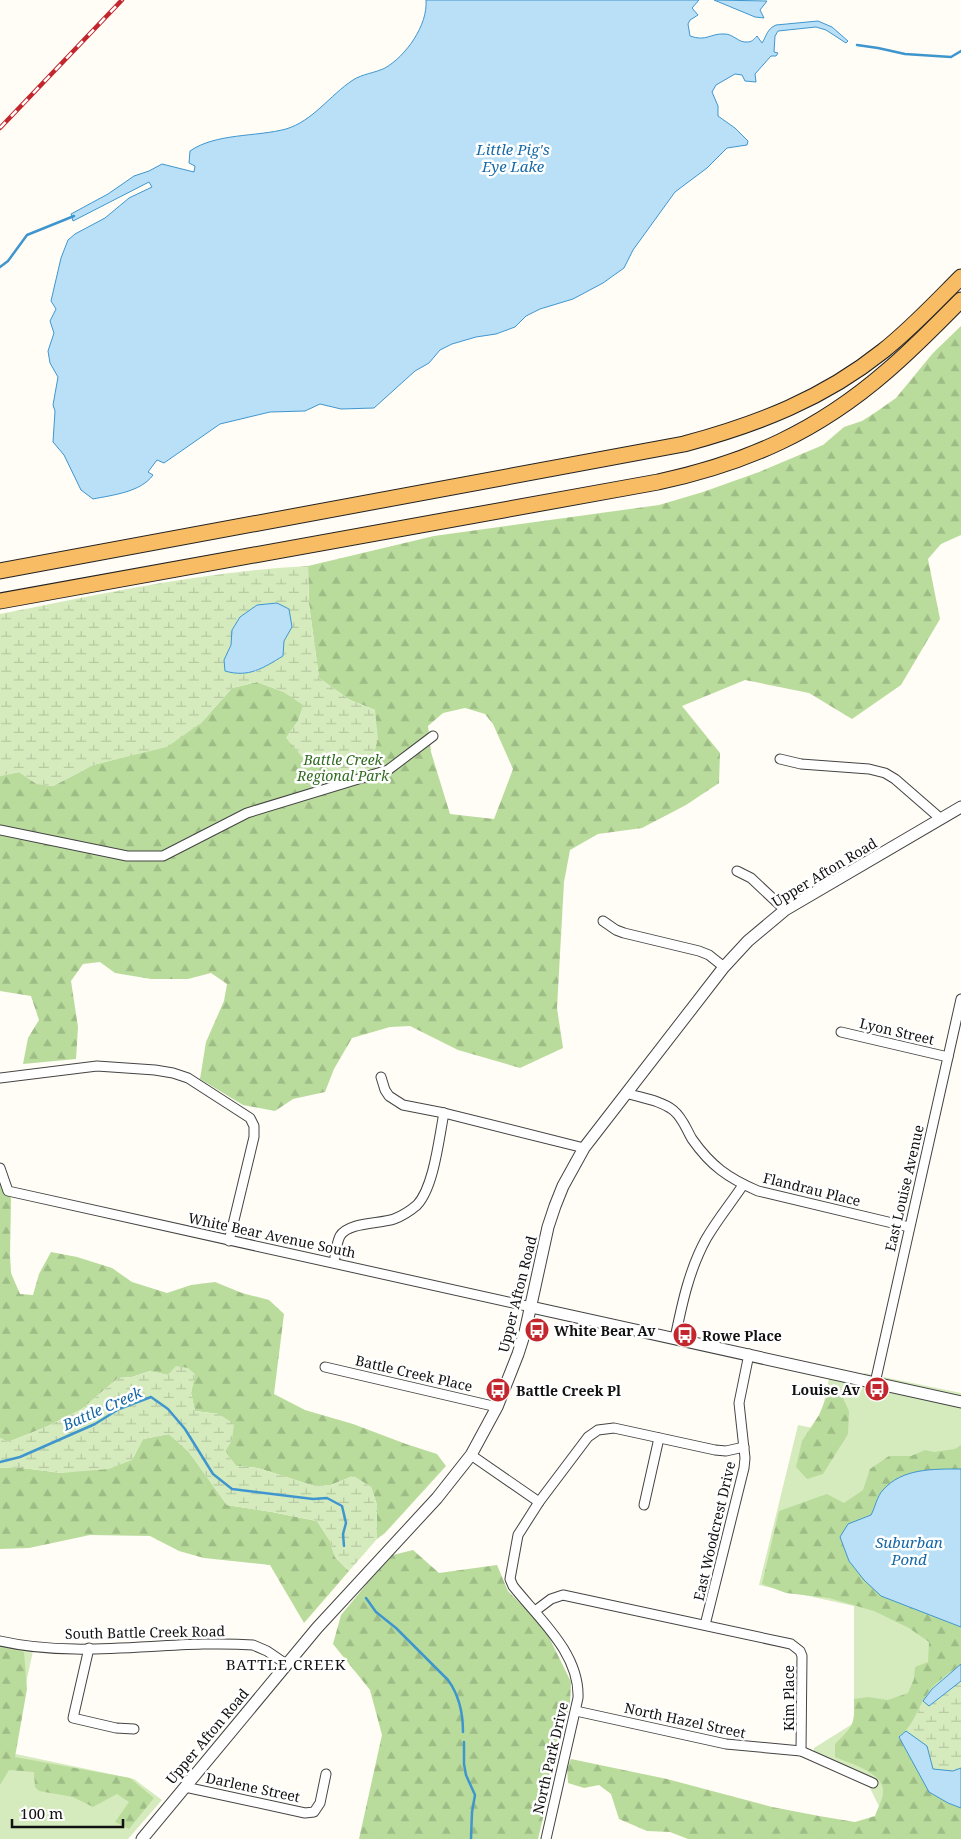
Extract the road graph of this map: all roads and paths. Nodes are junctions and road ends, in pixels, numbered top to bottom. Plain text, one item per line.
1 (961, 277) edge
2 (961, 300) edge
3 (0, 570) edge
4 (0, 601) edge
5 (433, 736) dead end
6 (780, 759) dead end
7 (961, 807) edge
8 (942, 820) junction
9 (0, 830) edge
10 (736, 871) dead end
11 (785, 910) junction
12 (603, 921) dead end
13 (724, 967) junction
14 (961, 999) edge
15 (841, 1032) dead end
16 (948, 1057) junction
17 (381, 1077) dead end
18 (0, 1078) edge
19 (626, 1093) junction
20 (444, 1113) junction
21 (584, 1148) junction
22 (0, 1168) edge
23 (743, 1185) junction
24 (910, 1226) junction
25 (229, 1241) junction
26 (334, 1262) junction
27 (531, 1307) junction
28 (675, 1338) junction
29 (749, 1354) junction
30 (325, 1367) dead end
31 (875, 1382) junction
32 (961, 1402) edge
33 (497, 1406) junction
34 (658, 1438) junction
35 (744, 1447) junction
36 (471, 1455) junction
37 (540, 1502) junction
38 (644, 1505) dead end
39 (535, 1611) junction
40 (705, 1625) junction
41 (0, 1641) edge
42 (88, 1648) junction
43 (286, 1664) junction
44 (576, 1710) junction
45 (134, 1729) dead end
46 (801, 1751) junction
47 (326, 1774) dead end
48 (873, 1783) dead end
49 (185, 1787) junction
50 (142, 1839) edge
51 (546, 1839) edge

1 - 3 highway
2 - 4 highway
5 - 9 street
6 - 8 street
7 - 8 street, Upper Afton Road
8 - 11 street, Upper Afton Road
10 - 11 street
11 - 13 street, Upper Afton Road
12 - 13 street
13 - 19 street, Upper Afton Road
14 - 16 street, East Louise Avenue
15 - 16 street, Lyon Street
16 - 24 street, East Louise Avenue
17 - 20 street
18 - 25 street
19 - 21 street, Upper Afton Road
19 - 23 street, Flandrau Place
20 - 21 street
20 - 26 street
21 - 27 street, Upper Afton Road
22 - 25 street, White Bear Avenue South
23 - 24 street, Flandrau Place
23 - 28 street
24 - 31 street, East Louise Avenue
25 - 26 street, White Bear Avenue South
26 - 27 street, White Bear Avenue South
27 - 28 street
27 - 33 street, Upper Afton Road
28 - 29 street
29 - 31 street
29 - 35 street, East Woodcrest Drive
30 - 33 street, Battle Creek Place
31 - 32 street
33 - 36 street, Upper Afton Road
34 - 35 street
34 - 37 street
34 - 38 street
35 - 40 street, East Woodcrest Drive
36 - 37 street
36 - 43 street, Upper Afton Road
37 - 39 street, North Park Drive
39 - 40 street
39 - 44 street, North Park Drive
40 - 46 street, Kim Place
41 - 42 street, South Battle Creek Road
42 - 43 street, South Battle Creek Road
42 - 45 street
43 - 49 street, Upper Afton Road
44 - 46 street, North Hazel Street
44 - 51 street, North Park Drive
46 - 48 street, North Hazel Street
47 - 49 street, Darlene Street
49 - 50 street, Upper Afton Road

